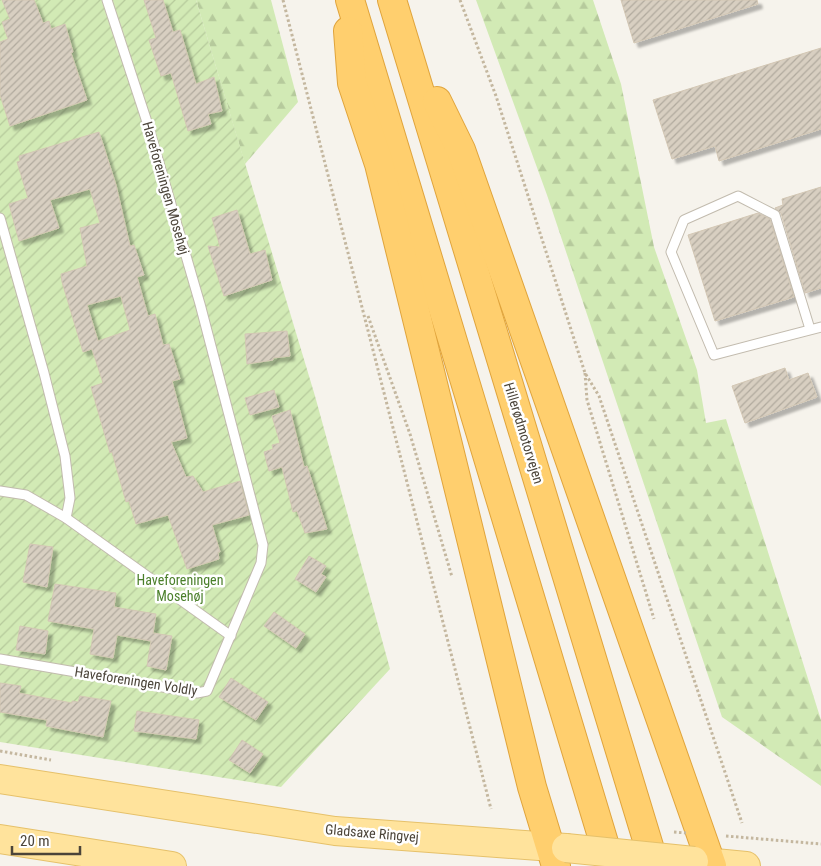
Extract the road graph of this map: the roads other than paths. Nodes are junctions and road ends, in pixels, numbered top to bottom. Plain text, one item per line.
1 (108, 0) edge
2 (345, 0) edge
3 (350, 0) edge
4 (396, 12) edge
5 (0, 218) edge
6 (821, 327) edge
7 (810, 329) junction
8 (0, 491) edge
9 (66, 518) junction
10 (231, 636) junction
11 (0, 659) edge
12 (0, 779) edge
13 (0, 839) edge
14 (557, 853) edge
15 (705, 864) edge
16 (172, 866) edge
17 (611, 866) edge
18 (655, 866) edge
19 (746, 866) edge

1 - 10 lane, Haveforeningen Mosehøj
2 - 14 highway
3 - 17 highway
4 - 15 highway
4 - 18 highway, Hillerødmotorvejen
5 - 9 lane
6 - 7 lane
7 - 7 lane
8 - 9 lane
9 - 10 lane
10 - 11 lane, Haveforeningen Voldly
12 - 14 main road, Gladsaxe Ringvej
13 - 16 main road
14 - 15 main road, Gladsaxe Ringvej, bridge
15 - 19 main road, Gladsaxe Ringvej

